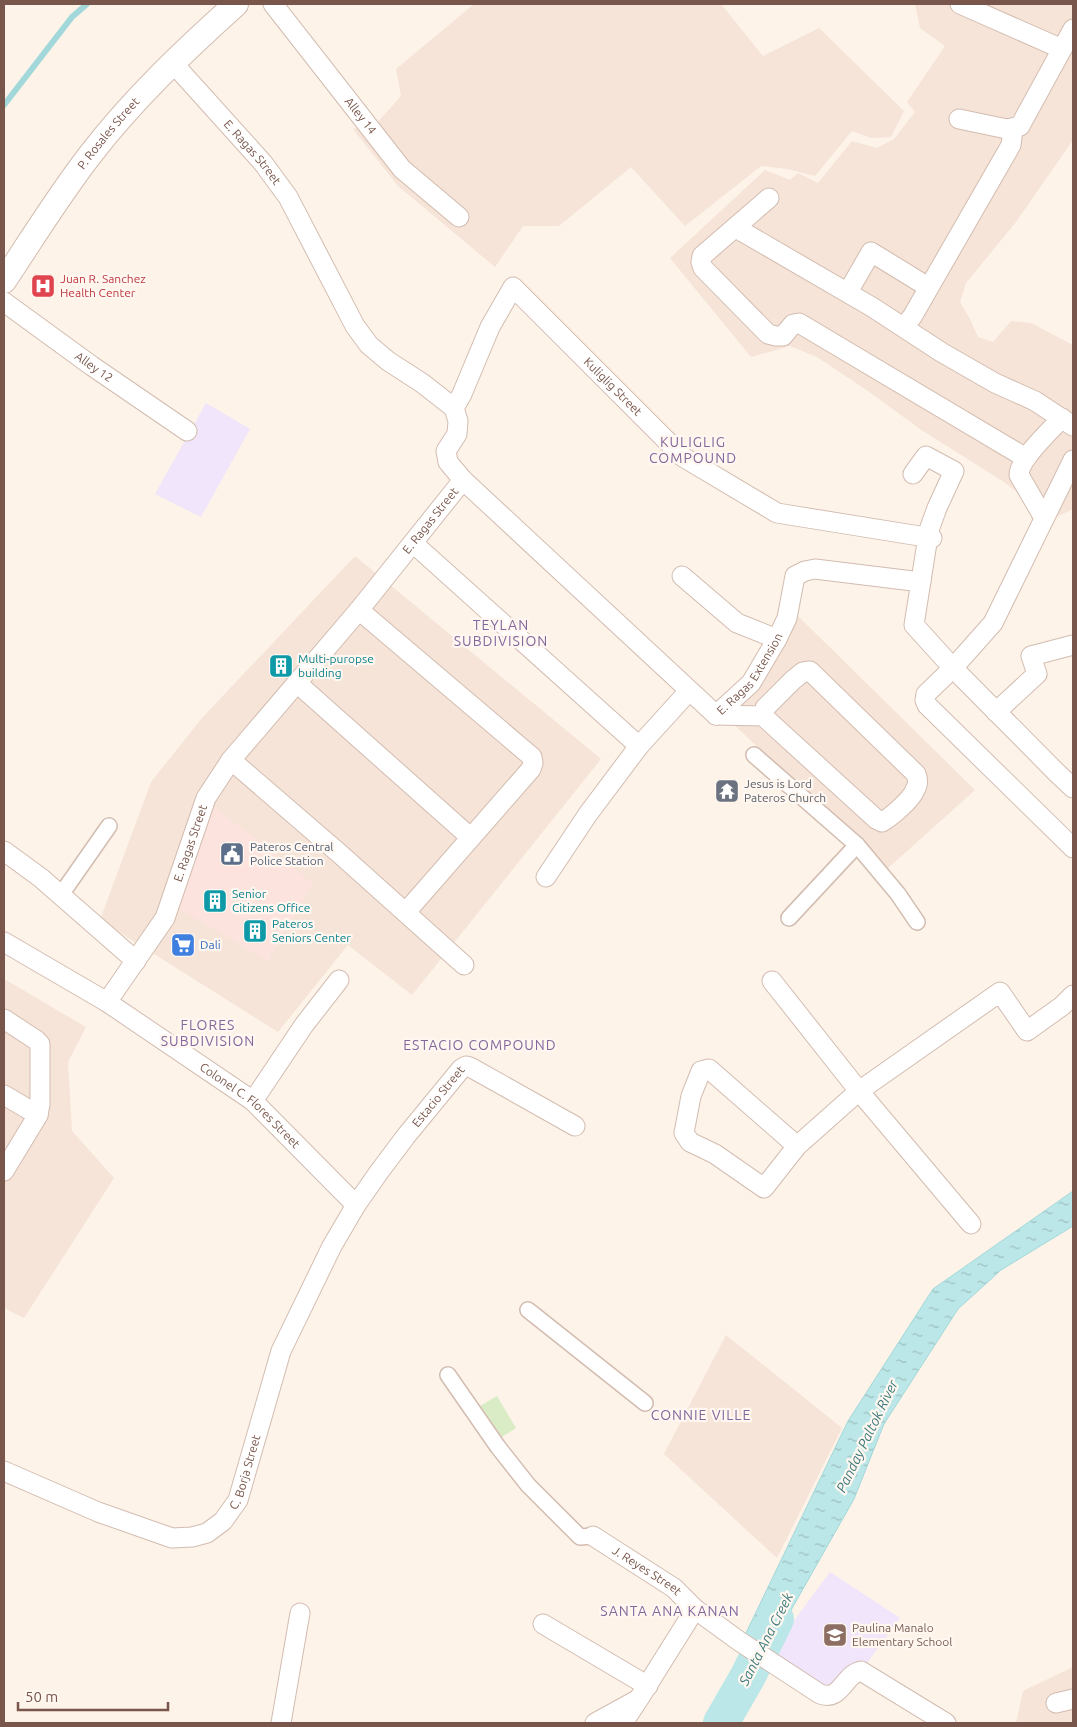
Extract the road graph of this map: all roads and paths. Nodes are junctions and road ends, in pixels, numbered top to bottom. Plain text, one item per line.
1 (236, 4) edge
2 (273, 4) edge
3 (960, 4) edge
4 (1073, 29) edge
5 (1062, 49) junction
6 (172, 62) junction
7 (958, 119) dead end
8 (1013, 129) junction
9 (769, 198) dead end
10 (459, 217) dead end
11 (736, 228) junction
12 (4, 281) edge
13 (928, 287) junction
14 (848, 292) junction
15 (4, 302) edge
16 (903, 327) junction
17 (454, 408) junction
18 (1067, 422) edge
19 (187, 431) dead end
20 (1026, 458) junction
21 (1073, 460) edge
22 (913, 474) dead end
23 (463, 480) junction
24 (1044, 518) junction
25 (930, 538) junction
26 (413, 543) junction
27 (682, 576) dead end
28 (921, 582) junction
29 (359, 610) junction
30 (778, 639) junction
31 (1073, 645) edge
32 (953, 668) junction
33 (297, 684) junction
34 (689, 691) junction
35 (996, 712) junction
36 (716, 715) junction
37 (763, 716) junction
38 (639, 746) junction
39 (754, 755) dead end
40 (231, 760) junction
41 (1073, 788) edge
42 (108, 826) dead end
43 (470, 837) junction
44 (856, 845) junction
45 (1073, 848) edge
46 (4, 850) edge
47 (546, 877) dead end
48 (60, 896) junction
49 (406, 912) junction
50 (790, 918) dead end
51 (917, 922) dead end
52 (4, 942) edge
53 (136, 961) junction
54 (464, 964) dead end
55 (339, 980) dead end
56 (772, 981) dead end
57 (1073, 995) edge
58 (107, 1002) junction
59 (4, 1019) edge
60 (859, 1091) junction
61 (4, 1095) edge
62 (253, 1100) junction
63 (38, 1115) junction
64 (575, 1126) dead end
65 (797, 1146) junction
66 (4, 1171) edge
67 (356, 1205) junction
68 (971, 1224) dead end
69 (528, 1310) dead end
70 (448, 1375) dead end
71 (645, 1403) dead end
72 (4, 1472) edge
73 (593, 1536) joint
74 (695, 1609) junction
75 (300, 1613) dead end
76 (543, 1624) dead end
77 (644, 1692) junction
78 (281, 1723) edge
79 (595, 1723) edge
80 (623, 1723) edge
81 (946, 1723) edge

1 - 6 street, P. Rosales Street
2 - 10 street, Alley 14
3 - 5 street
4 - 5 street
5 - 8 street
6 - 12 street, P. Rosales Street
6 - 17 street, E. Ragas Street
7 - 8 street
8 - 13 street
9 - 11 street
11 - 14 street
11 - 20 street
13 - 14 street
13 - 16 street
14 - 16 street
15 - 19 street, Alley 12
16 - 18 street
17 - 23 street, E. Ragas Street
17 - 25 street, Kuliglig Street
18 - 20 street
20 - 24 street
21 - 24 street
22 - 25 street
23 - 26 street, E. Ragas Street
23 - 34 street, E. Ragas Extension
24 - 32 street
25 - 28 street
26 - 29 street, E. Ragas Street
26 - 38 street
27 - 30 street
28 - 30 street, E. Ragas Extension
28 - 32 street
29 - 33 street, E. Ragas Street
29 - 43 street
30 - 36 street, E. Ragas Extension
31 - 35 street
32 - 35 street
32 - 45 street
33 - 40 street, E. Ragas Street
33 - 43 street
34 - 36 street, E. Ragas Extension
34 - 38 street
35 - 41 street
36 - 37 street
37 - 37 street
38 - 47 street
39 - 44 street
40 - 49 street
40 - 53 street, E. Ragas Street
42 - 48 street
43 - 49 street
44 - 50 street
44 - 51 street
46 - 48 street
48 - 53 street
49 - 54 street
52 - 58 street, Colonel C. Flores Street
53 - 58 street, E. Ragas Street
55 - 62 street
56 - 60 street
57 - 60 street
58 - 62 street, Colonel C. Flores Street
59 - 63 street
60 - 65 street
60 - 68 street
61 - 63 street
62 - 67 street, Colonel C. Flores Street
63 - 66 street
64 - 67 street, Estacio Street
65 - 65 street
67 - 72 street, C. Borja Street
69 - 71 street
70 - 73 street
73 - 74 street, J. Reyes Street
74 - 77 street
74 - 81 street, J. Reyes Street
75 - 78 street
76 - 77 street
77 - 79 street
77 - 80 street

